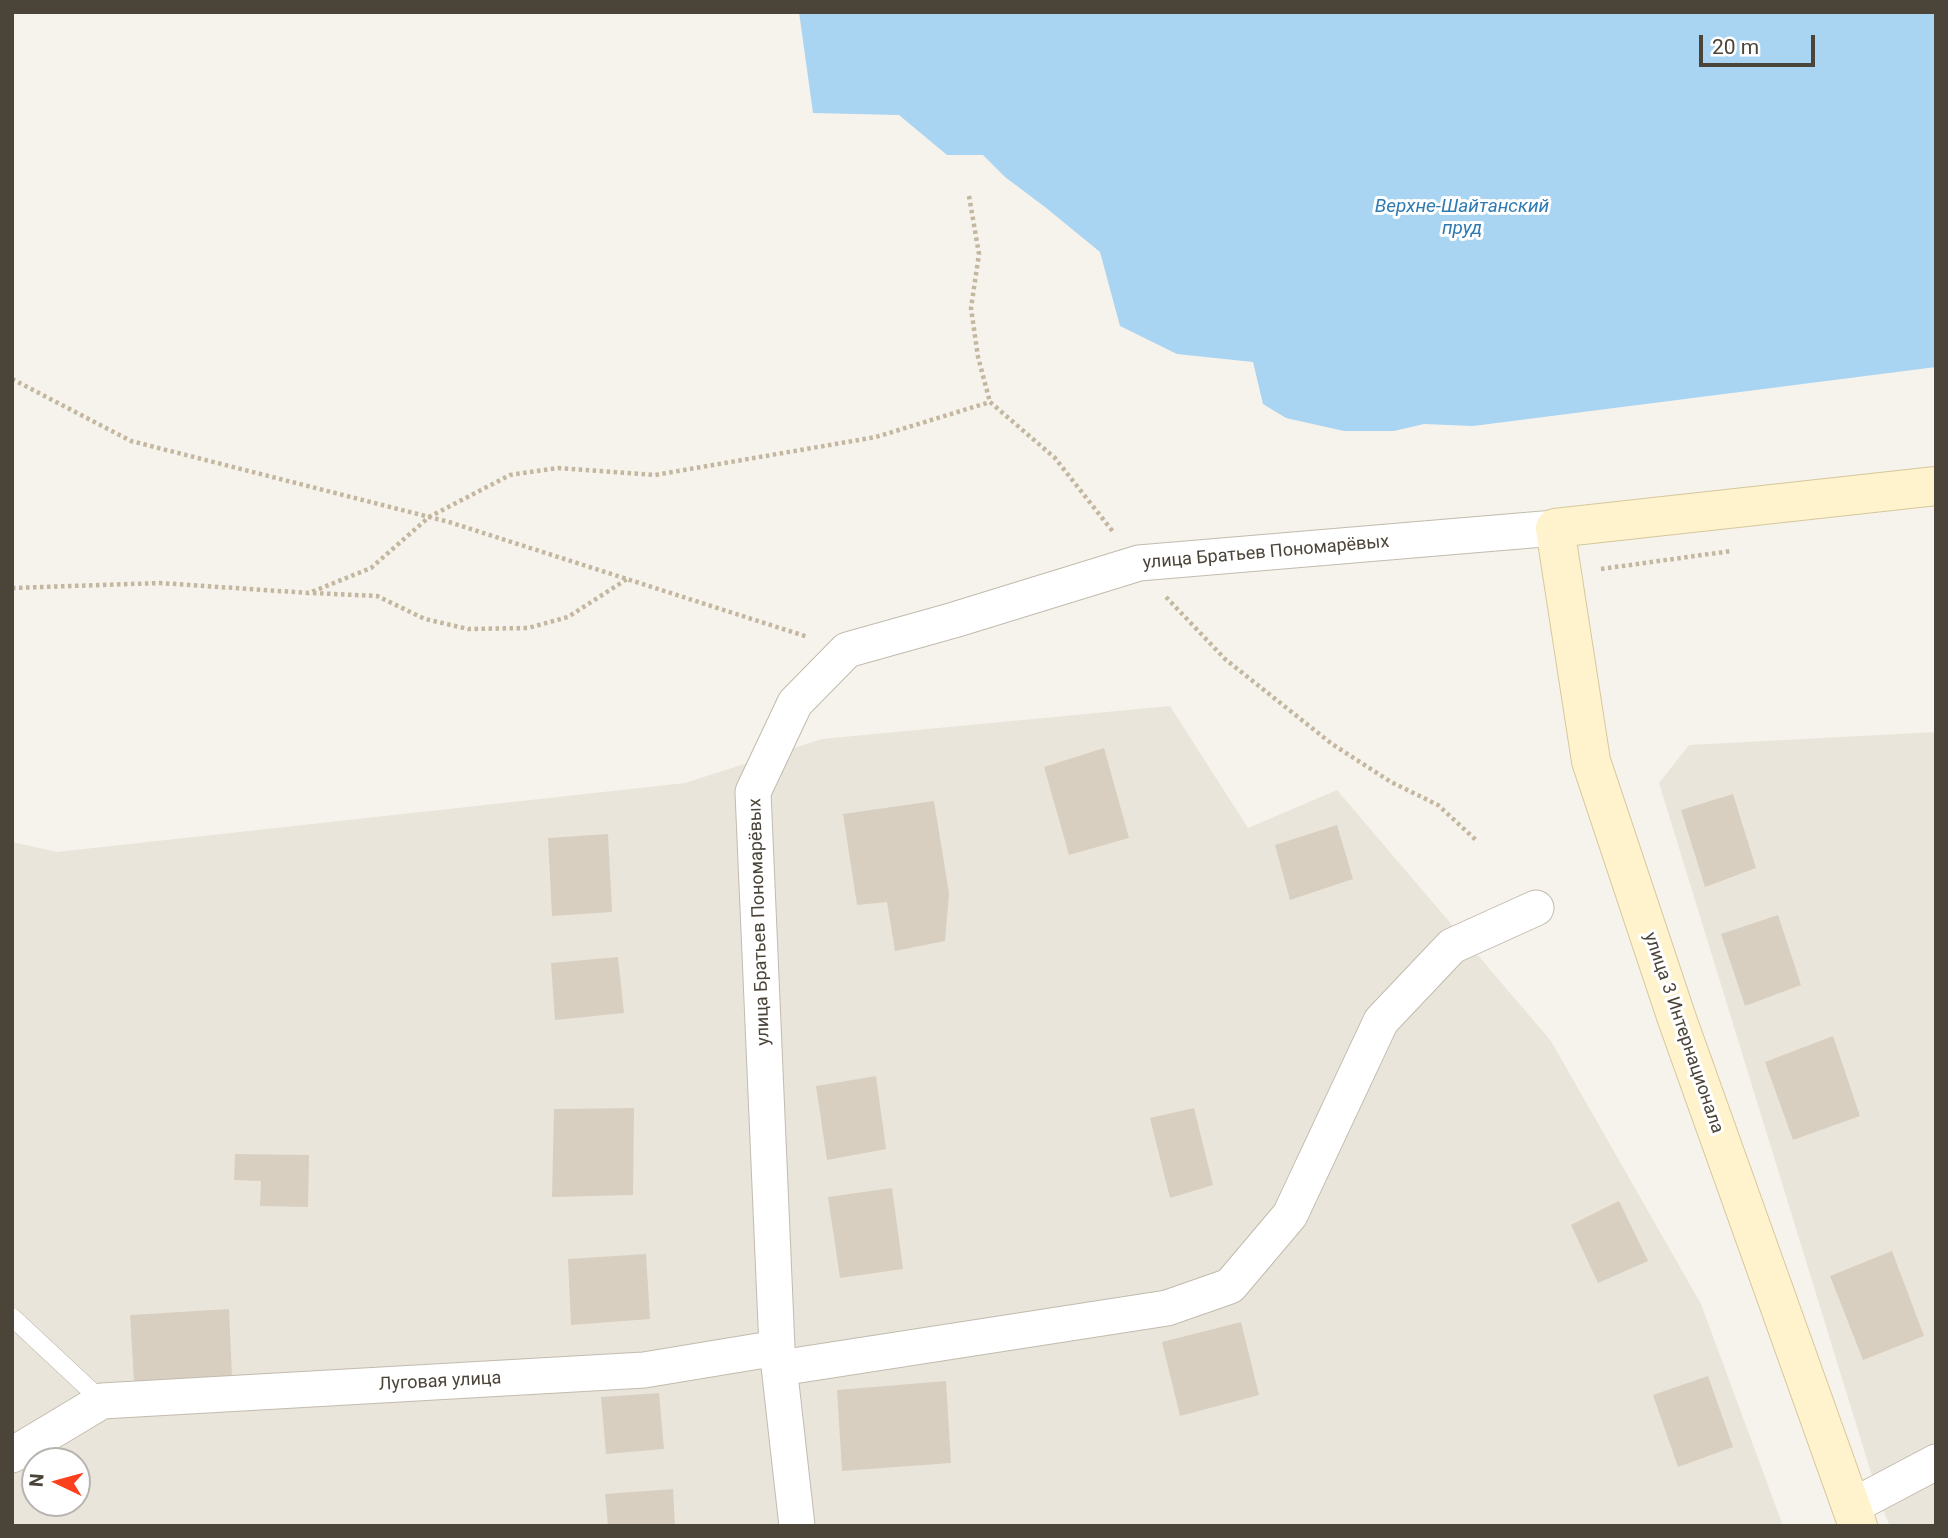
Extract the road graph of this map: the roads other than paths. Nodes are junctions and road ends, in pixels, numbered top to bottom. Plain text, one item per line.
1 (1936, 486) edge
2 (1555, 528) junction
3 (1536, 908) dead end
4 (12, 1317) edge
5 (779, 1358) junction
6 (102, 1401) junction
7 (12, 1455) edge
8 (1936, 1462) edge
9 (1854, 1517) edge
10 (797, 1526) edge

1 - 2 street
2 - 5 street, улица Братьев Пономарёвых
2 - 9 street, улица 3 Интернационала
3 - 5 street, Луговая улица
4 - 6 lane
5 - 6 street, Луговая улица
5 - 10 street, улица Братьев Пономарёвых
6 - 7 street
8 - 9 street

